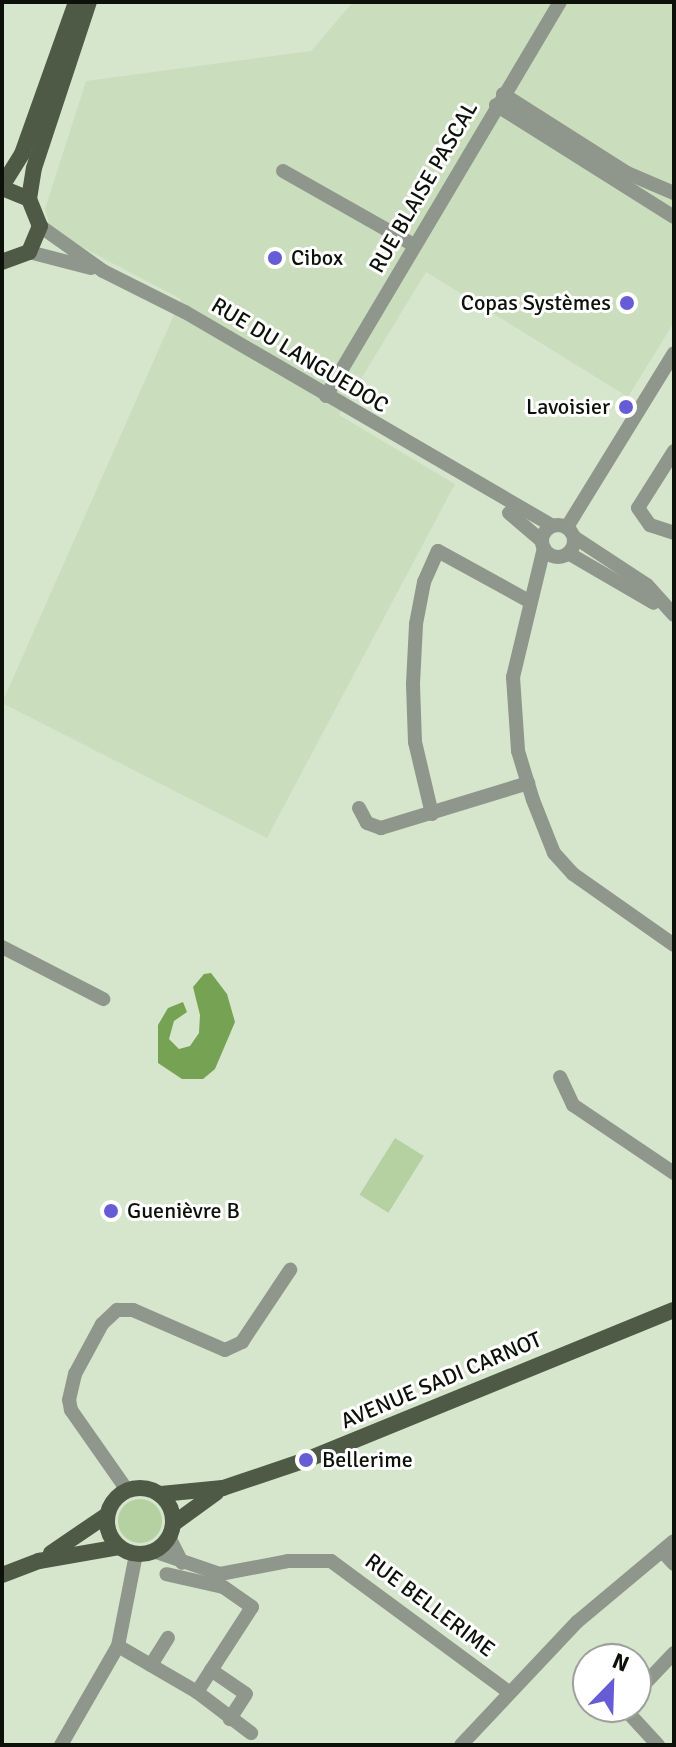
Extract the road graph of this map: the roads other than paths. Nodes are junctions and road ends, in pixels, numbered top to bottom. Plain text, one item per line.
1 (76, 2) edge
2 (89, 2) edge
3 (560, 2) edge
4 (499, 100) junction
5 (283, 171) dead end
6 (2, 187) edge
7 (674, 193) edge
8 (29, 199) junction
9 (674, 217) edge
10 (40, 226) junction
11 (414, 245) junction
12 (29, 252) junction
13 (7, 262) edge
14 (103, 271) junction
15 (2, 276) edge
16 (674, 353) edge
17 (326, 396) junction
18 (674, 451) edge
19 (472, 482) junction
20 (564, 530) junction
21 (674, 533) edge
22 (552, 550) junction
23 (531, 595) junction
24 (674, 617) edge
25 (528, 783) junction
26 (359, 808) dead end
27 (432, 814) junction
28 (674, 945) edge
29 (2, 947) edge
30 (103, 999) dead end
31 (560, 1077) dead end
32 (674, 1173) edge
33 (290, 1270) dead end
34 (674, 1310) edge
35 (223, 1488) junction
36 (127, 1490) junction
37 (161, 1494) junction
38 (107, 1515) junction
39 (171, 1531) junction
40 (668, 1546) edge
41 (119, 1547) junction
42 (153, 1551) junction
43 (136, 1554) junction
44 (39, 1561) junction
45 (182, 1563) junction
46 (674, 1564) edge
47 (166, 1574) dead end
48 (2, 1575) edge
49 (168, 1638) dead end
50 (118, 1646) junction
51 (674, 1653) edge
52 (151, 1665) junction
53 (211, 1670) junction
54 (652, 1676) edge
55 (197, 1692) junction
56 (509, 1692) junction
57 (230, 1719) junction
58 (638, 1723) edge
59 (251, 1733) dead end
60 (471, 1742) edge
61 (61, 1745) edge
62 (658, 1745) edge

1 - 6 main road
2 - 8 main road
3 - 4 street, RUE BLAISE PASCAL
4 - 7 street
4 - 9 street
4 - 11 street, RUE BLAISE PASCAL
5 - 11 street
6 - 8 main road
8 - 10 main road
10 - 12 main road
10 - 14 street, RUE DU LANGUEDOC
11 - 17 street, RUE BLAISE PASCAL
12 - 13 main road
12 - 14 street, RUE DU LANGUEDOC
13 - 15 main road
14 - 17 street, RUE DU LANGUEDOC
16 - 20 street
17 - 19 street, RUE DU LANGUEDOC
18 - 21 street
19 - 20 street, RUE DU LANGUEDOC
19 - 22 street, RUE DU LANGUEDOC
20 - 22 street
20 - 22 street
20 - 24 street, RUE DU LANGUEDOC
22 - 23 street
22 - 24 street, RUE DU LANGUEDOC
23 - 25 street
23 - 27 street
25 - 27 street
25 - 28 street
26 - 27 street
29 - 30 street
31 - 32 street
33 - 36 street
34 - 35 main road, AVENUE SADI CARNOT
35 - 37 main road, AVENUE SADI CARNOT
35 - 39 main road, AVENUE SADI CARNOT
36 - 37 main road
36 - 38 main road
37 - 39 main road
38 - 41 main road
38 - 44 main road
39 - 42 main road
39 - 45 street
40 - 46 street
40 - 56 street
41 - 43 main road
41 - 44 main road
42 - 43 main road
42 - 45 street, RUE BELLERIME
43 - 50 street
44 - 48 main road
45 - 56 street, RUE BELLERIME
47 - 53 street
49 - 52 street
50 - 52 street
50 - 61 street
51 - 54 street
52 - 55 street
53 - 55 street
53 - 57 street
55 - 57 street
56 - 60 street
57 - 59 street
58 - 62 street

